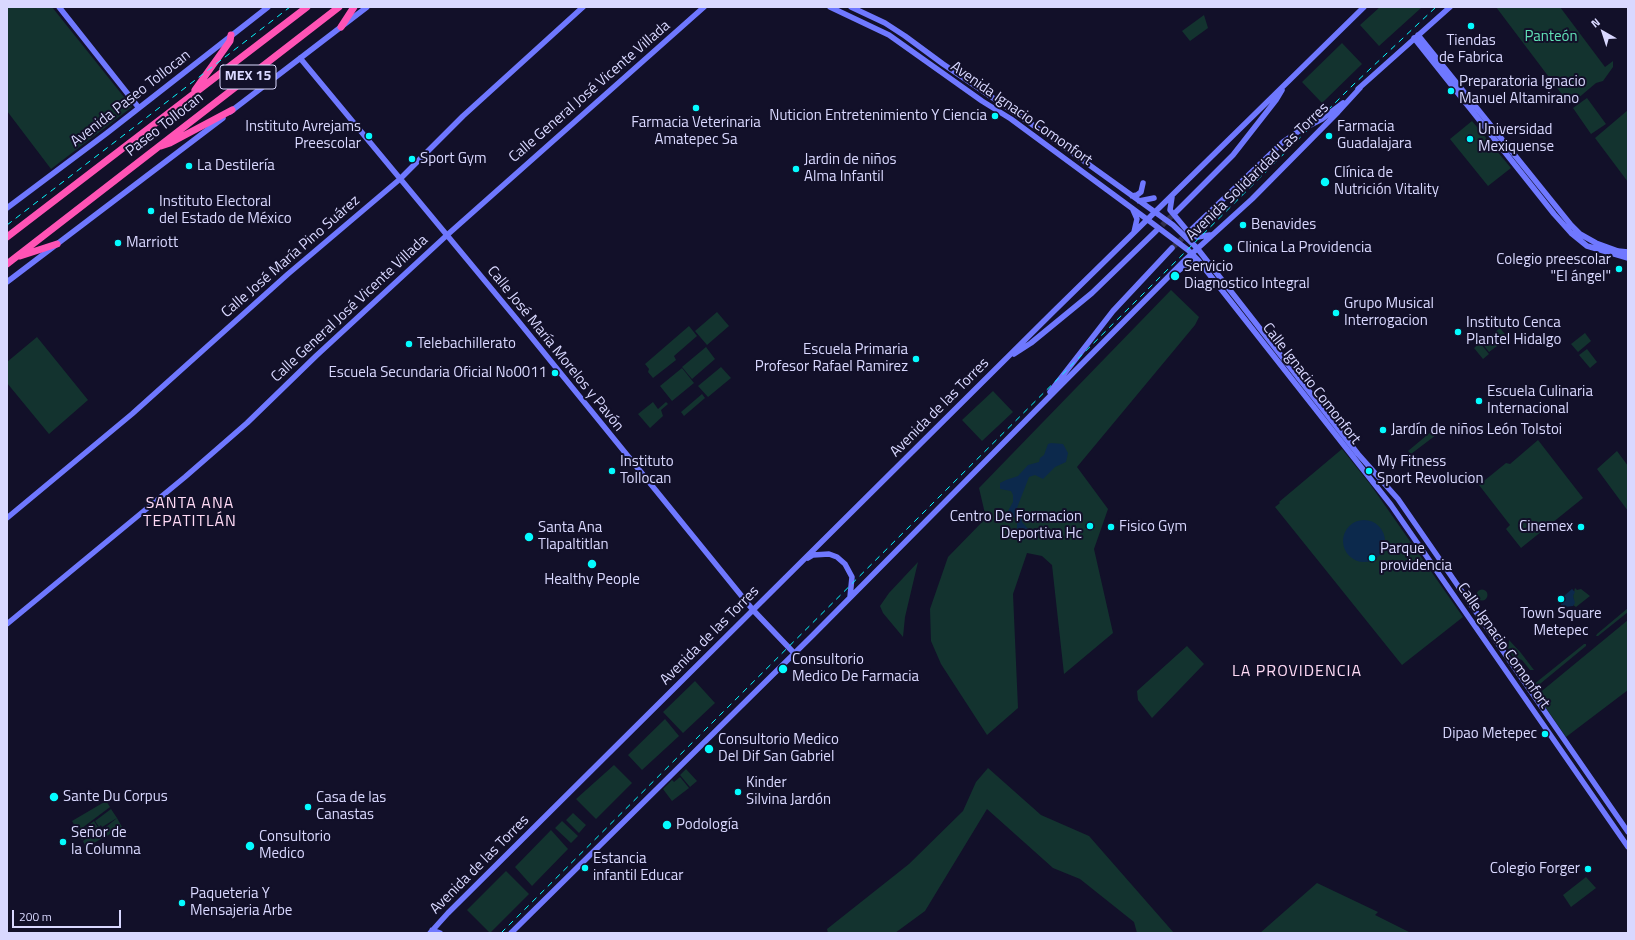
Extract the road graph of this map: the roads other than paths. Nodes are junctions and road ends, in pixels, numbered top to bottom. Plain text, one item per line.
1 (59, 7) edge
2 (268, 7) edge
3 (307, 7) edge
4 (339, 7) edge
5 (354, 7) edge
6 (367, 7) edge
7 (583, 7) edge
8 (704, 7) edge
9 (830, 7) edge
10 (851, 7) edge
11 (1364, 7) edge
12 (1450, 7) edge
13 (341, 27) junction
14 (231, 35) junction
15 (1416, 36) junction
16 (300, 58) junction
17 (1287, 82) junction
18 (1360, 88) junction
19 (189, 98) junction
20 (139, 108) junction
21 (232, 110) junction
22 (157, 147) junction
23 (1522, 169) junction
24 (400, 179) junction
25 (1143, 183) dead end
26 (1132, 196) junction
27 (1172, 197) junction
28 (1154, 198) dead end
29 (1139, 201) junction
30 (1131, 207) junction
31 (7, 208) edge
32 (1176, 212) tunnel mouth
33 (1156, 213) junction
34 (1148, 220) junction
35 (17, 229) junction
36 (1190, 230) tunnel mouth
37 (7, 232) edge
38 (1156, 232) tunnel mouth
39 (1133, 234) junction
40 (1212, 234) junction
41 (446, 236) junction
42 (7, 237) edge
43 (1204, 241) junction
44 (57, 244) junction
45 (1172, 248) tunnel mouth
46 (1197, 248) junction
47 (1628, 252) edge
48 (1191, 253) junction
49 (14, 258) junction
50 (1205, 258) junction
51 (1628, 258) edge
52 (1198, 260) junction
53 (7, 264) edge
54 (7, 282) edge
55 (1164, 282) junction
56 (1006, 360) junction
57 (1044, 403) junction
58 (7, 518) edge
59 (800, 562) junction
60 (850, 597) junction
61 (753, 610) junction
62 (7, 624) edge
63 (794, 653) junction
64 (1628, 832) edge
65 (1628, 847) edge
66 (431, 932) edge
67 (440, 933) edge
68 (511, 933) edge

1 - 20 main road
2 - 14 main road, Avenida Paseo Tollocan
3 - 19 highway, Paseo Tollocan / MEX 15
4 - 22 highway, Paseo Tollocan / MEX 15
5 - 13 highway
6 - 13 main road
7 - 24 main road, Calle José María Pino Suárez
8 - 41 main road, Calle General José Vicente Villada
9 - 30 main road, Avenida Ignacio Comonfort
10 - 26 main road, Avenida Ignacio Comonfort
11 - 17 main road, Avenida Solidaridad Las Torres
12 - 15 main road, Avenida Solidaridad Las Torres
13 - 16 main road
14 - 19 highway
14 - 20 main road, Avenida Paseo Tollocan
15 - 18 main road, Avenida Solidaridad Las Torres
15 - 23 main road
16 - 21 main road
16 - 24 main road, Calle José María Morelos y Pavón
17 - 27 main road, Avenida Solidaridad Las Torres
17 - 32 main road, Avenida Solidaridad Las Torres
18 - 36 main road, Avenida Solidaridad Las Torres
18 - 40 main road, Avenida Solidaridad Las Torres
19 - 35 highway, Paseo Tollocan / MEX 15
20 - 31 main road, Avenida Paseo Tollocan
21 - 22 highway
21 - 44 main road
22 - 49 highway, Paseo Tollocan / MEX 15
23 - 47 main road
23 - 51 main road
24 - 41 main road, Calle José María Morelos y Pavón
24 - 58 main road, Calle José María Pino Suárez
25 - 26 main road
26 - 29 main road, Avenida Ignacio Comonfort
27 - 33 main road, Avenida Solidaridad Las Torres
27 - 40 main road
28 - 29 main road
29 - 33 main road, Avenida Ignacio Comonfort
30 - 34 main road, Avenida Ignacio Comonfort
30 - 39 main road
33 - 34 main road, Avenida Solidaridad Las Torres
33 - 46 main road, Avenida Ignacio Comonfort
34 - 39 main road, Avenida Solidaridad Las Torres
34 - 48 main road, Avenida Ignacio Comonfort
35 - 37 highway
35 - 42 highway, Paseo Tollocan / MEX 15
38 - 56 main road
39 - 56 main road, Avenida Solidaridad Las Torres
40 - 43 main road, Avenida Solidaridad Las Torres
41 - 61 main road, Calle José María Morelos y Pavón
41 - 62 main road, Calle General José Vicente Villada
43 - 46 main road, Avenida Solidaridad Las Torres
43 - 50 main road
44 - 49 highway
44 - 54 main road
45 - 57 main road, Avenida Solidaridad Las Torres
46 - 48 main road, Avenida Solidaridad Las Torres
46 - 50 main road, Calle Ignacio Comonfort
48 - 52 main road, Calle Ignacio Comonfort
48 - 55 main road, Avenida Solidaridad Las Torres
49 - 53 highway, Paseo Tollocan / MEX 15
50 - 64 main road, Calle Ignacio Comonfort
52 - 55 main road
52 - 65 main road, Calle Ignacio Comonfort
55 - 57 main road, Avenida Solidaridad Las Torres
56 - 59 main road, Avenida de las Torres
57 - 60 main road
59 - 60 main road
59 - 61 main road, Avenida de las Torres
60 - 63 main road
61 - 63 main road, Calle José María Morelos y Pavón
61 - 66 main road, Avenida de las Torres
63 - 68 main road
66 - 67 main road

